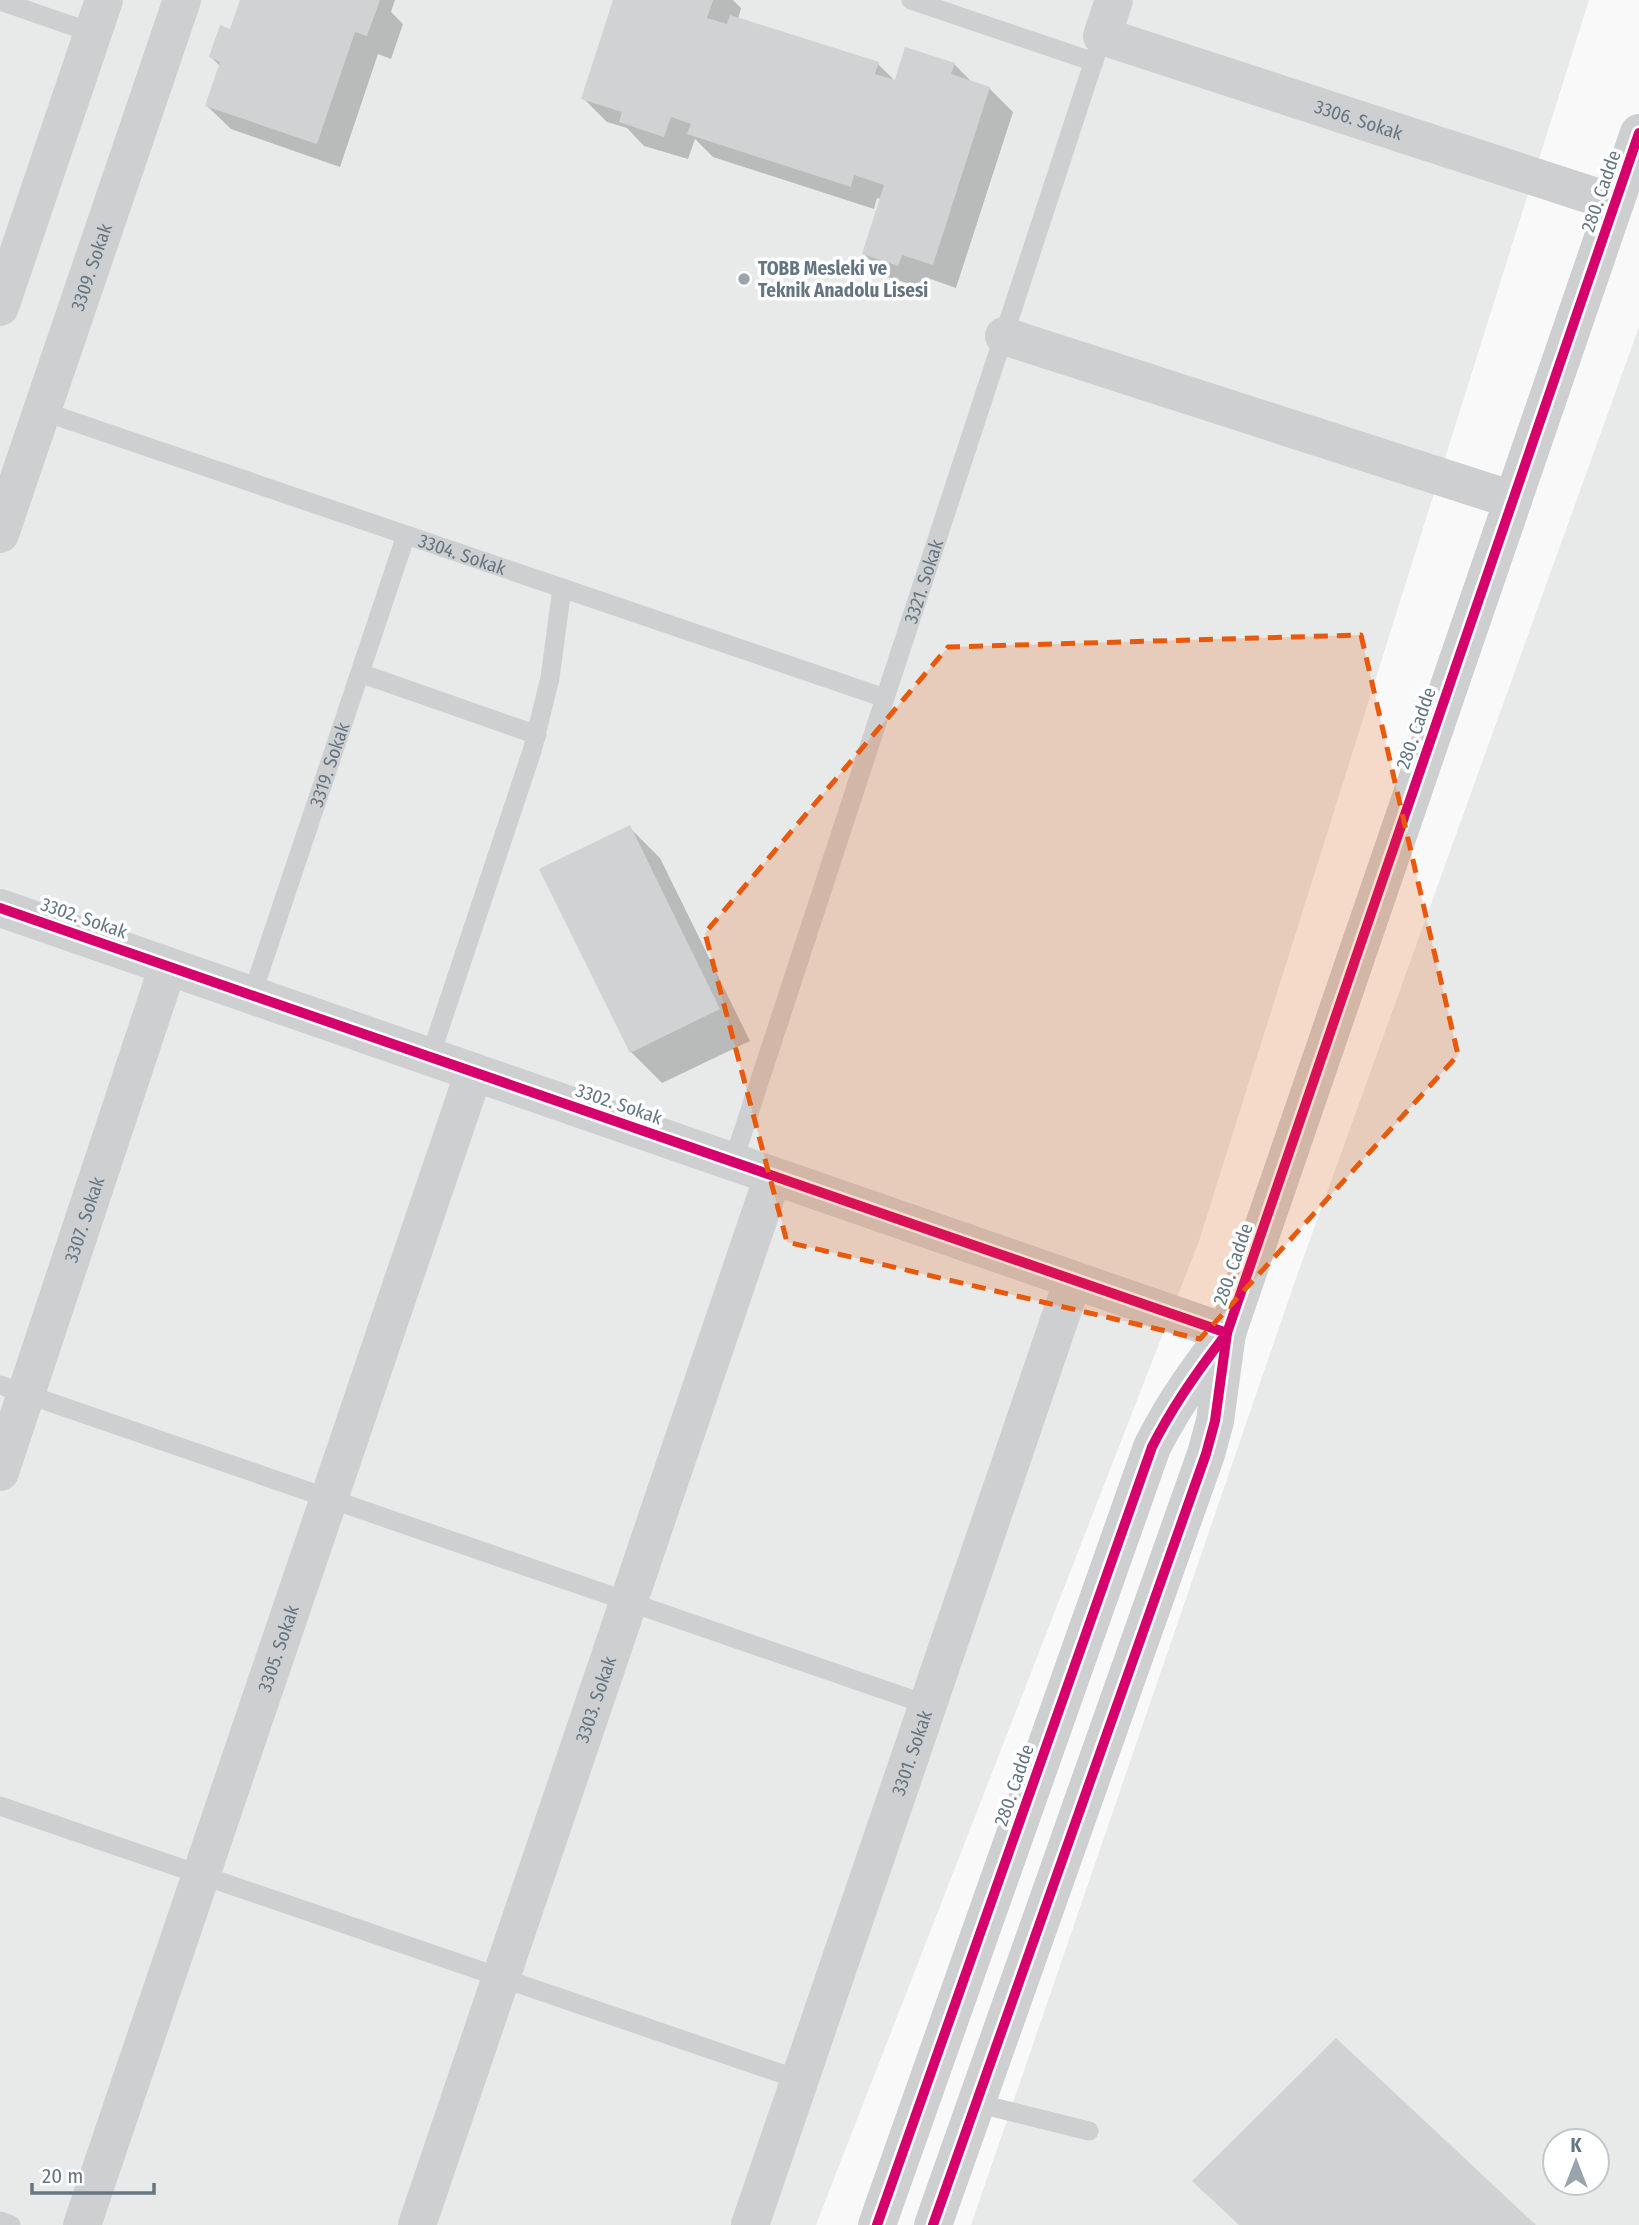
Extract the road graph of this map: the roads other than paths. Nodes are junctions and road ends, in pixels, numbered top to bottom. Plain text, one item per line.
1 (182, 0) edge
2 (911, 0) edge
3 (1114, 0) edge
4 (0, 1) edge
5 (99, 17) edge
6 (1098, 49) junction
7 (1639, 134) edge
8 (1615, 203) junction
9 (0, 307) edge
10 (1004, 336) junction
11 (42, 411) junction
12 (1513, 500) junction
13 (0, 534) edge
14 (406, 535) junction
15 (562, 588) junction
16 (360, 673) junction
17 (885, 698) junction
18 (537, 735) junction
19 (0, 908) edge
20 (168, 966) junction
21 (252, 995) junction
22 (430, 1057) junction
23 (474, 1072) junction
24 (733, 1162) junction
25 (773, 1176) junction
26 (1073, 1280) junction
27 (1227, 1333) junction
28 (13, 1390) edge
29 (0, 1472) edge
30 (329, 1499) junction
31 (628, 1602) junction
32 (928, 1705) junction
33 (0, 1806) edge
34 (201, 1875) junction
35 (501, 1978) junction
36 (800, 2080) junction
37 (976, 2103) junction
38 (1089, 2131) dead end
39 (0, 2221) edge
40 (11, 2225) edge
41 (82, 2225) edge
42 (417, 2225) edge
43 (750, 2225) edge
44 (877, 2225) edge
45 (933, 2225) edge

1 - 11 street, 3309. Sokak
2 - 6 lane, 3306. Sokak
3 - 6 street, 3321. Sokak
4 - 5 lane
5 - 9 street
6 - 8 street, 3306. Sokak
6 - 10 lane, 3321. Sokak
7 - 8 street, 280. Cadde
8 - 12 street, 280. Cadde
10 - 12 street
10 - 17 lane, 3321. Sokak
11 - 13 street, 3309. Sokak
11 - 14 lane, 3304. Sokak
12 - 27 street, 280. Cadde
14 - 15 lane, 3304. Sokak
14 - 16 lane, 3319. Sokak
15 - 17 lane, 3304. Sokak
15 - 18 lane
16 - 18 lane
16 - 21 lane, 3319. Sokak
17 - 24 lane, 3321. Sokak
18 - 22 lane
19 - 20 street, 3302. Sokak
20 - 21 street, 3302. Sokak
20 - 28 street, 3307. Sokak
21 - 22 street, 3302. Sokak
22 - 23 street, 3302. Sokak
23 - 24 street, 3302. Sokak
23 - 30 street, 3305. Sokak
24 - 25 street, 3302. Sokak
25 - 26 street, 3302. Sokak
25 - 31 street, 3303. Sokak
26 - 27 street, 3302. Sokak
26 - 32 street, 3301. Sokak
27 - 37 street, 280. Cadde
27 - 44 street, 280. Cadde
28 - 29 street, 3307. Sokak
28 - 30 lane
30 - 31 lane
30 - 34 street, 3305. Sokak
31 - 32 lane
31 - 35 street, 3303. Sokak
32 - 36 street, 3301. Sokak
33 - 34 lane
34 - 35 lane
34 - 41 street, 3305. Sokak
35 - 36 lane
35 - 42 street, 3303. Sokak
36 - 43 street, 3301. Sokak
37 - 38 lane
37 - 45 street, 280. Cadde
39 - 40 lane

